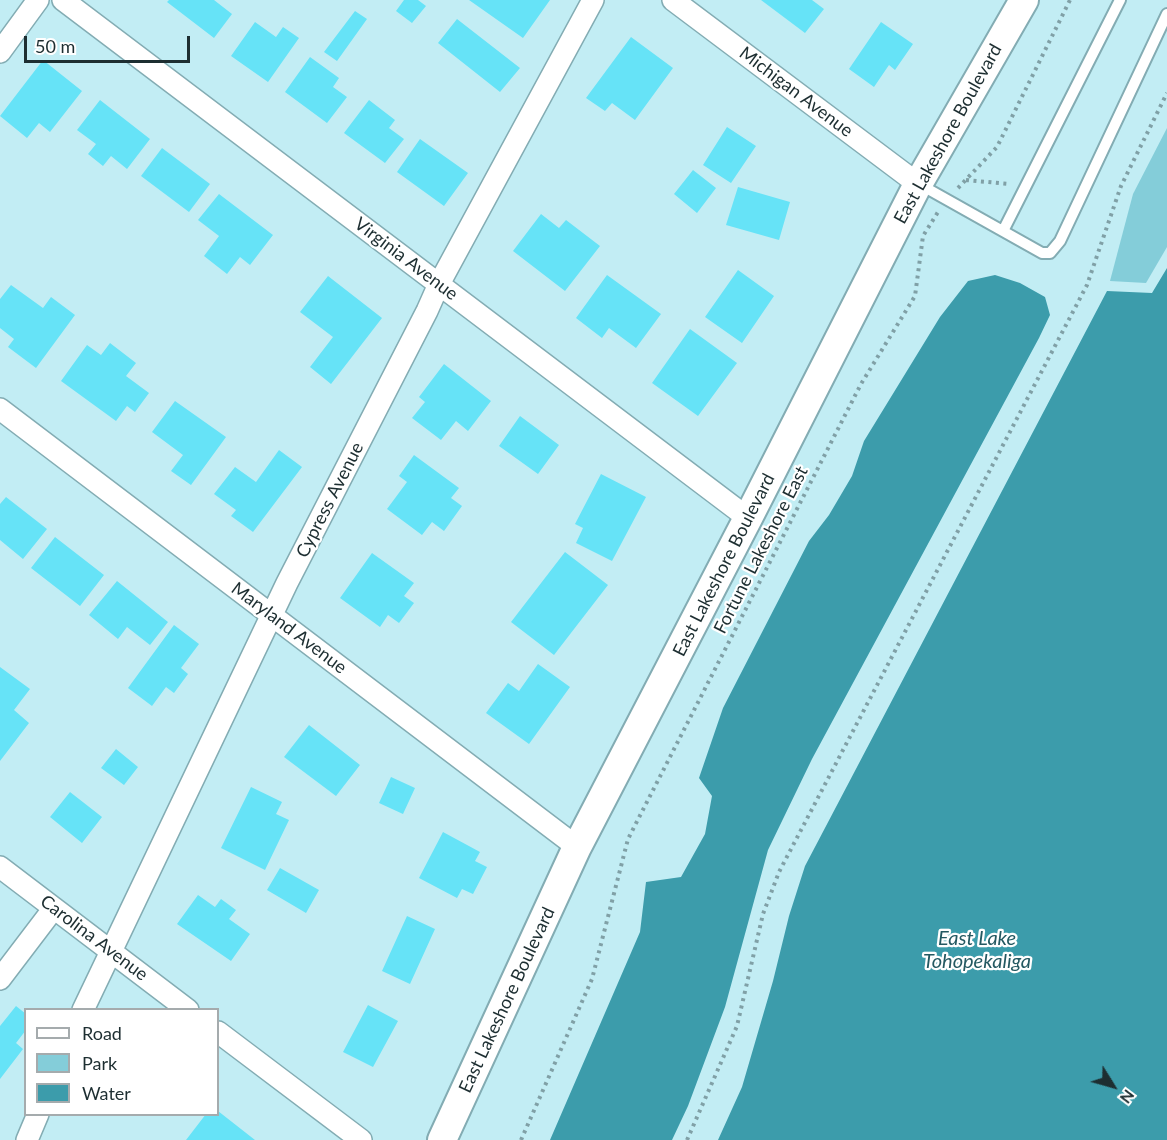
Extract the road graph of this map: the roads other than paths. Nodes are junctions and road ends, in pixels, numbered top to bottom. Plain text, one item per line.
1 (38, 0) edge
2 (63, 0) edge
3 (593, 0) edge
4 (673, 0) edge
5 (1024, 0) edge
6 (1120, 0) edge
7 (1167, 14) edge
8 (0, 52) edge
9 (918, 184) junction
10 (1003, 231) junction
11 (439, 284) junction
12 (0, 409) edge
13 (748, 518) junction
14 (273, 615) junction
15 (577, 847) junction
16 (0, 867) edge
17 (54, 908) junction
18 (112, 952) junction
19 (0, 979) edge
20 (84, 1008) edge
21 (185, 1008) edge
22 (219, 1033) edge
23 (37, 1116) edge
24 (27, 1140) edge
25 (361, 1140) edge
26 (442, 1140) edge

1 - 8 street
2 - 11 street, Virginia Avenue
3 - 11 street, Cypress Avenue
4 - 9 street, Michigan Avenue
5 - 9 street, East Lakeshore Boulevard
6 - 10 lane
7 - 10 lane
9 - 10 lane
9 - 13 street, East Lakeshore Boulevard
11 - 13 street, Virginia Avenue
11 - 14 street, Cypress Avenue
12 - 14 street, Maryland Avenue
13 - 15 street, East Lakeshore Boulevard
14 - 15 street, Maryland Avenue
14 - 18 street, Cypress Avenue
15 - 26 street, East Lakeshore Boulevard
16 - 17 street, Carolina Avenue
17 - 18 street, Carolina Avenue
17 - 19 street
18 - 20 street, Cypress Avenue
18 - 21 street, Carolina Avenue
22 - 25 street
23 - 24 street

